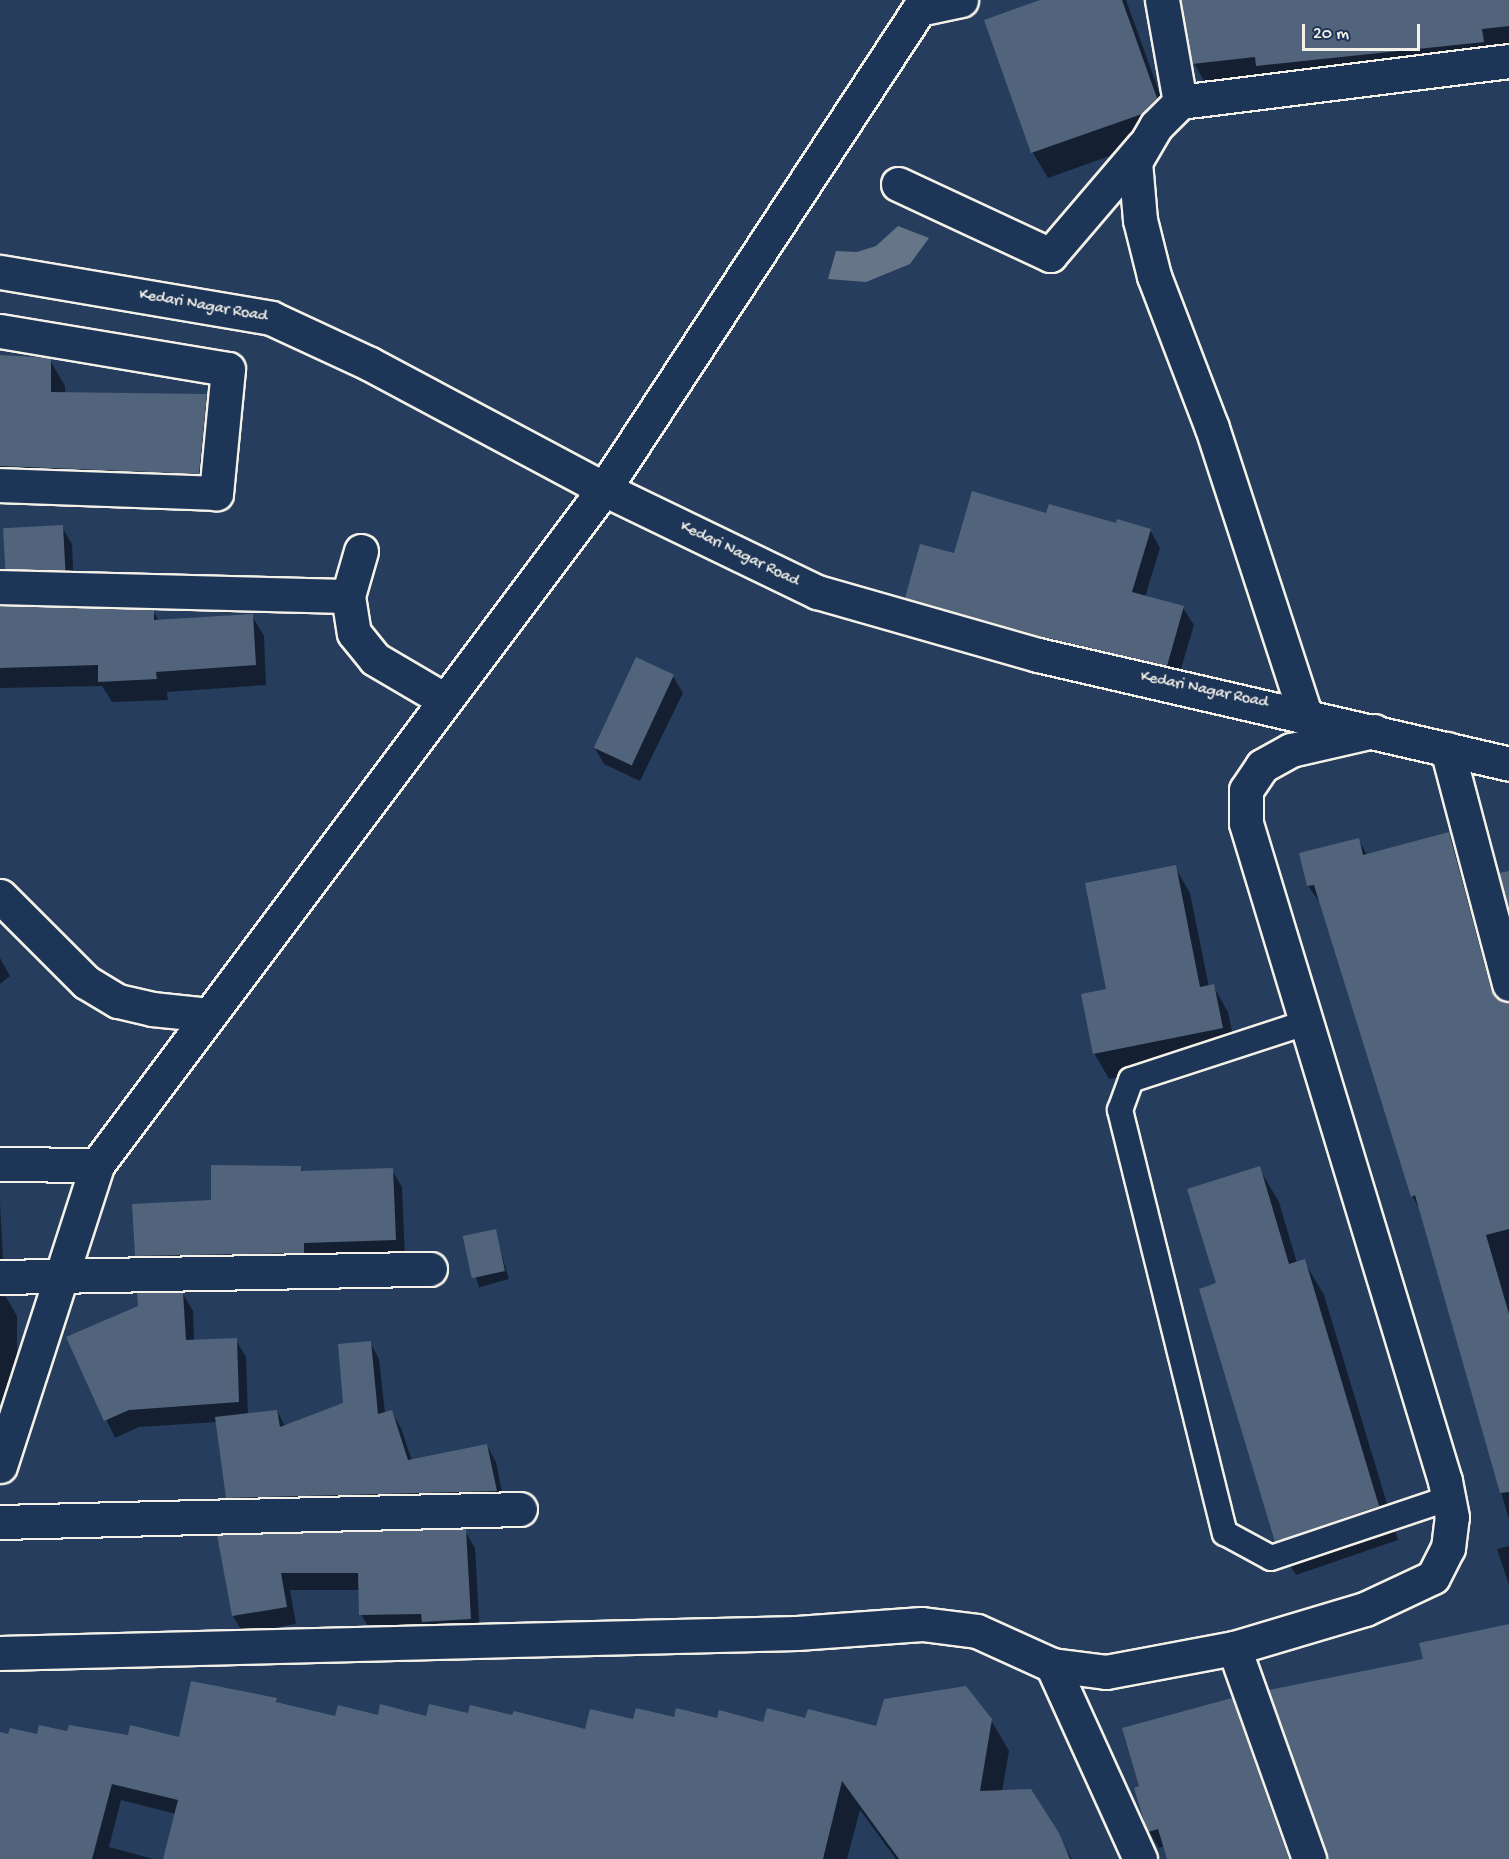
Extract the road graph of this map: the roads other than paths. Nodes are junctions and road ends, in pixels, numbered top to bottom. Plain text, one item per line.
1 (961, 0) edge
2 (1162, 0) edge
3 (922, 4) edge
4 (1509, 61) edge
5 (1180, 102) junction
6 (1146, 142) junction
7 (898, 183) dead end
8 (0, 272) edge
9 (0, 331) edge
10 (0, 485) edge
11 (604, 489) junction
12 (361, 551) dead end
13 (0, 586) edge
14 (348, 596) junction
15 (445, 700) junction
16 (1305, 714) junction
17 (1374, 731) junction
18 (1447, 749) junction
19 (1509, 764) edge
20 (0, 896) edge
21 (1509, 984) edge
22 (209, 1014) junction
23 (1305, 1023) junction
24 (0, 1164) edge
25 (97, 1165) junction
26 (430, 1269) dead end
27 (60, 1275) junction
28 (0, 1277) edge
29 (0, 1466) edge
30 (1449, 1498) junction
31 (520, 1509) dead end
32 (0, 1522) edge
33 (1234, 1648) junction
34 (0, 1653) edge
35 (1052, 1665) junction
36 (1140, 1859) edge
37 (1309, 1859) edge

1 - 3 street
2 - 5 street
3 - 11 street
4 - 5 street
5 - 6 street
6 - 7 street
6 - 16 street
8 - 11 street, Kedari Nagar Road
9 - 10 street
11 - 15 street
11 - 16 street, Kedari Nagar Road
12 - 14 street
13 - 14 street
14 - 15 street
15 - 22 street
16 - 17 street, Kedari Nagar Road
17 - 18 street, Kedari Nagar Road
17 - 23 street
18 - 19 street, Kedari Nagar Road
18 - 21 street
20 - 22 street
22 - 25 street
23 - 30 street
23 - 30 lane
24 - 25 street
25 - 27 street
26 - 27 street
27 - 28 street
27 - 29 street
30 - 33 street
31 - 32 street
33 - 35 street
33 - 37 street
34 - 35 street
35 - 36 street

